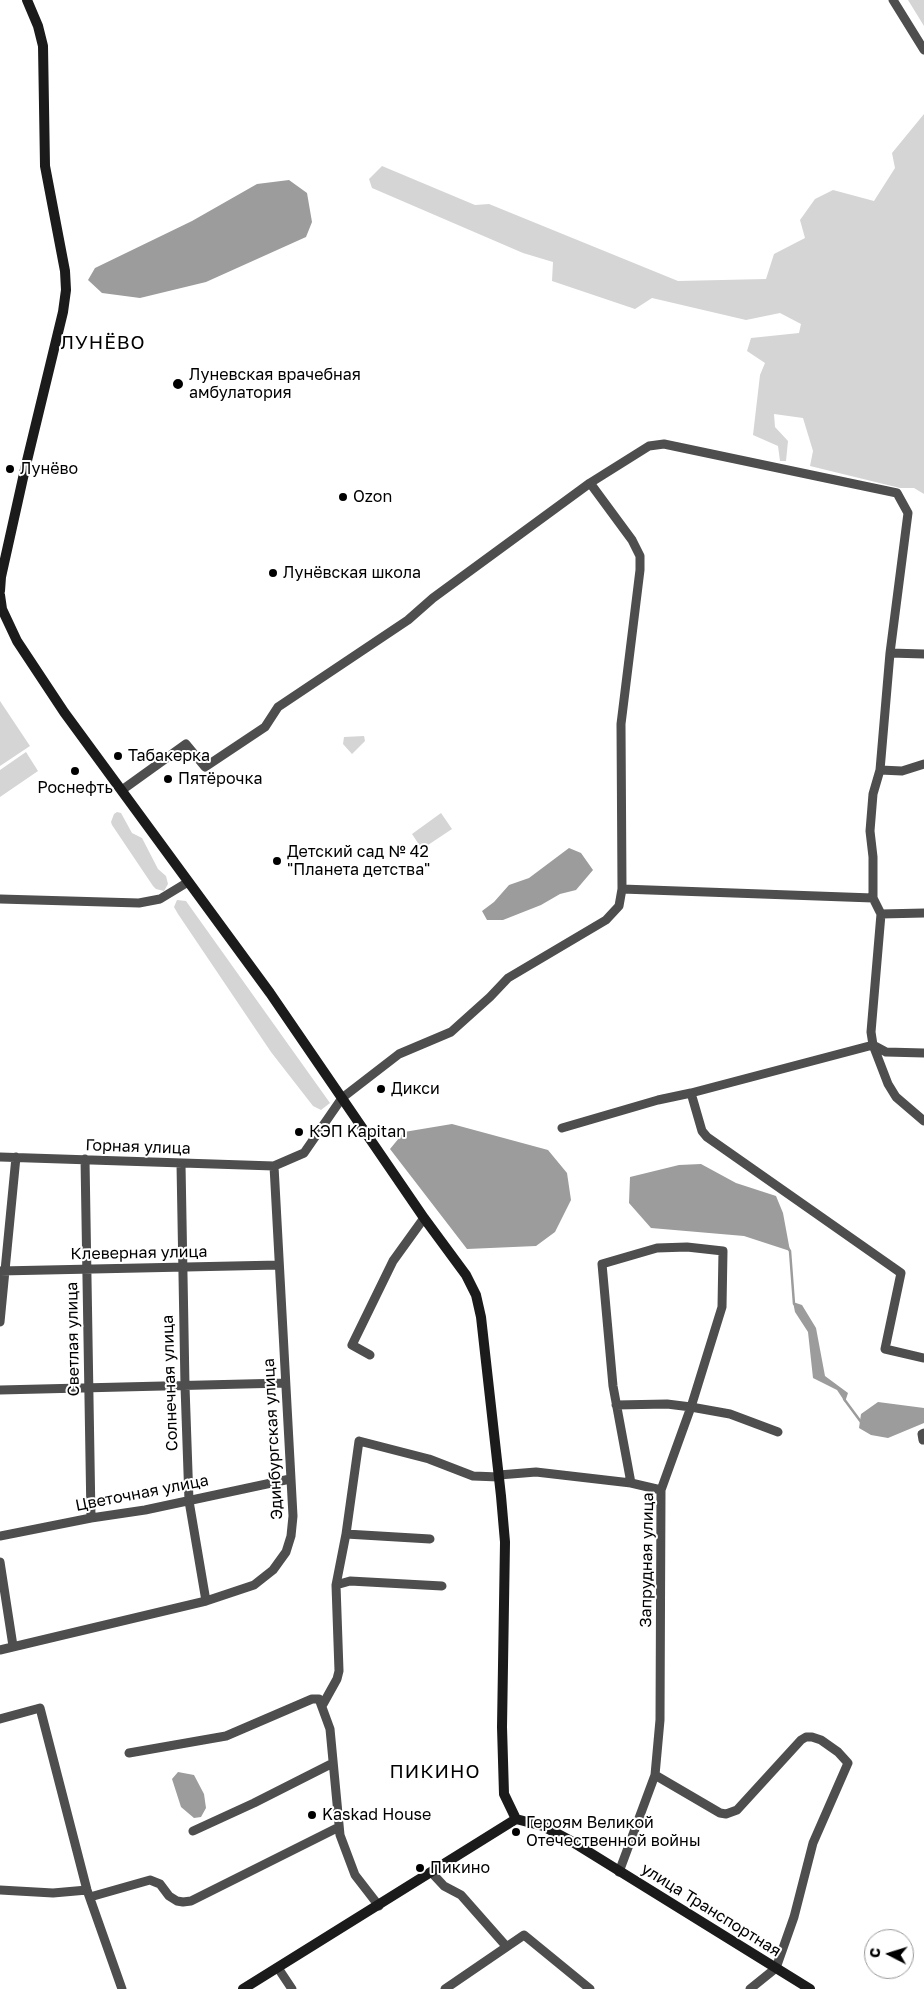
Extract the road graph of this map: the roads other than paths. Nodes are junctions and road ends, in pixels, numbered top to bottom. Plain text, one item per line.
1 (27, 0) edge
2 (893, 0) edge
3 (924, 50) edge
4 (590, 483) junction
5 (0, 593) edge
6 (1, 609) edge
7 (890, 653) junction
8 (924, 654) edge
9 (924, 764) edge
10 (880, 770) junction
11 (122, 790) junction
12 (188, 882) junction
13 (622, 889) junction
14 (873, 898) junction
15 (0, 899) edge
16 (924, 913) edge
17 (881, 914) junction
18 (872, 1045) junction
19 (924, 1052) edge
20 (691, 1094) junction
21 (342, 1098) junction
22 (924, 1121) edge
23 (562, 1128) dead end
24 (0, 1157) edge
25 (16, 1157) junction
26 (85, 1159) junction
27 (182, 1164) junction
28 (274, 1166) junction
29 (424, 1218) junction
30 (279, 1265) junction
31 (182, 1267) junction
32 (87, 1268) junction
33 (2, 1271) edge
34 (0, 1322) edge
35 (370, 1355) dead end
36 (924, 1358) edge
37 (285, 1383) junction
38 (185, 1386) junction
39 (89, 1387) junction
40 (0, 1390) edge
41 (616, 1405) junction
42 (691, 1407) junction
43 (778, 1432) dead end
44 (499, 1476) junction
45 (290, 1479) junction
46 (631, 1483) junction
47 (661, 1490) junction
48 (189, 1501) junction
49 (92, 1518) junction
50 (346, 1534) junction
51 (0, 1536) edge
52 (430, 1539) dead end
53 (0, 1562) edge
54 (336, 1585) junction
55 (442, 1586) dead end
56 (206, 1601) junction
57 (13, 1646) junction
58 (0, 1650) edge
59 (322, 1706) junction
60 (0, 1719) edge
61 (129, 1752) dead end
62 (333, 1763) junction
63 (655, 1775) junction
64 (516, 1820) junction
65 (339, 1826) junction
66 (193, 1831) dead end
67 (431, 1872) junction
68 (619, 1872) junction
69 (0, 1890) edge
70 (89, 1894) junction
71 (379, 1906) junction
72 (506, 1946) junction
73 (278, 1968) junction
74 (776, 1968) junction
75 (122, 1989) edge
76 (243, 1989) edge
77 (292, 1989) edge
78 (445, 1989) edge
79 (590, 1989) edge
80 (750, 1989) edge
81 (810, 1989) edge

1 - 5 street
2 - 3 street
4 - 7 street
4 - 11 street
4 - 13 street
5 - 6 street
6 - 11 street
7 - 8 street
7 - 10 street
9 - 10 street
10 - 14 street
11 - 12 street
12 - 15 street
12 - 21 street
13 - 14 street
13 - 21 street
14 - 17 street
16 - 17 street
17 - 18 street
18 - 19 street
18 - 20 street
18 - 22 street
20 - 23 street
20 - 36 street
21 - 28 street
21 - 29 street
24 - 25 street, Горная улица
25 - 26 street, Горная улица
25 - 33 street
26 - 27 street, Горная улица
26 - 32 street, Светлая улица
27 - 28 street, Горная улица
27 - 31 street, Солнечная улица
28 - 30 street, Эдинбургская улица
29 - 35 street
29 - 44 street
30 - 31 street, Клеверная улица
30 - 37 street, Эдинбургская улица
31 - 32 street, Клеверная улица
31 - 38 street, Солнечная улица
32 - 33 street, Клеверная улица
32 - 39 street, Светлая улица
33 - 34 street
37 - 38 street
37 - 45 street, Эдинбургская улица
38 - 39 street
38 - 48 street, Солнечная улица
39 - 40 street
39 - 49 street, Светлая улица
41 - 42 street
41 - 42 street, Запрудная улица
41 - 46 street
42 - 43 street
42 - 47 street, Запрудная улица
44 - 46 street
44 - 50 street
44 - 64 street
45 - 48 street, Цветочная улица
45 - 56 street, Эдинбургская улица
46 - 47 street
47 - 63 street, Запрудная улица
48 - 49 street, Цветочная улица
48 - 56 street, Солнечная улица
49 - 51 street, Цветочная улица
50 - 52 street
50 - 54 street
53 - 57 street
54 - 55 street
54 - 59 street
56 - 57 street, Эдинбургская улица
57 - 58 street, Эдинбургская улица
59 - 61 street
59 - 62 street
60 - 70 street
62 - 65 street
62 - 66 street
63 - 68 street, Запрудная улица
63 - 74 street
64 - 67 street
64 - 68 street, улица Транспортная
65 - 70 street
65 - 71 street
67 - 71 street
67 - 72 street
68 - 74 street, улица Транспортная
69 - 70 street
70 - 75 street
71 - 73 street
72 - 78 street
72 - 79 street
73 - 76 street
73 - 77 street
74 - 80 street
74 - 81 street, улица Транспортная

